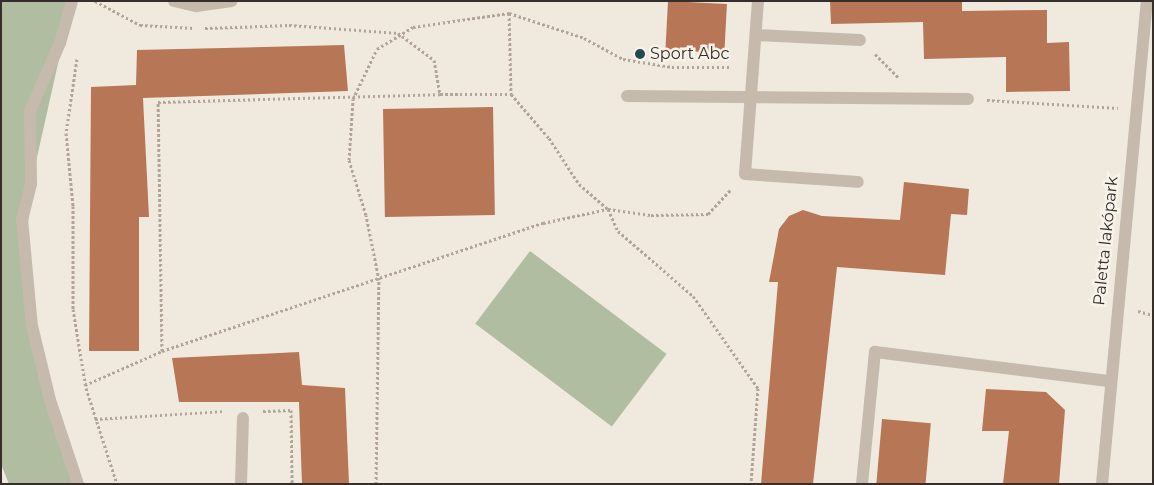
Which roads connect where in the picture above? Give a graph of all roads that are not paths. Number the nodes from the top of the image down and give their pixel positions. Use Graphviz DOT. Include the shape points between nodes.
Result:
graph roads {
  1 [pos="72,1"];
  2 [pos="174,1"];
  3 [pos="232,1"];
  4 [pos="758,1"];
  5 [pos="1147,1"];
  6 [pos="756,35"];
  7 [pos="860,40"];
  8 [pos="627,96"];
  9 [pos="751,98"];
  10 [pos="968,99"];
  11 [pos="858,182"];
  12 [pos="1108,381"];
  13 [pos="243,418"];
  14 [pos="78,484"];
  15 [pos="241,484"];
  16 [pos="862,484"];
  17 [pos="1102,484"];
  1 -- 14 [label="street" via="60,43 30,111 31,184 22,219 32,326 50,400"];
  2 -- 3 [label="street" via="196,6"];
  4 -- 6 [label="street"];
  5 -- 12 [label="street, Paletta lakópark"];
  6 -- 7 [label="street"];
  6 -- 9 [label="street"];
  8 -- 9 [label="street"];
  9 -- 10 [label="street"];
  9 -- 11 [label="street" via="745,174"];
  12 -- 16 [label="street" via="875,352"];
  12 -- 17 [label="street, Paletta lakópark"];
  13 -- 15 [label="street"];
}
